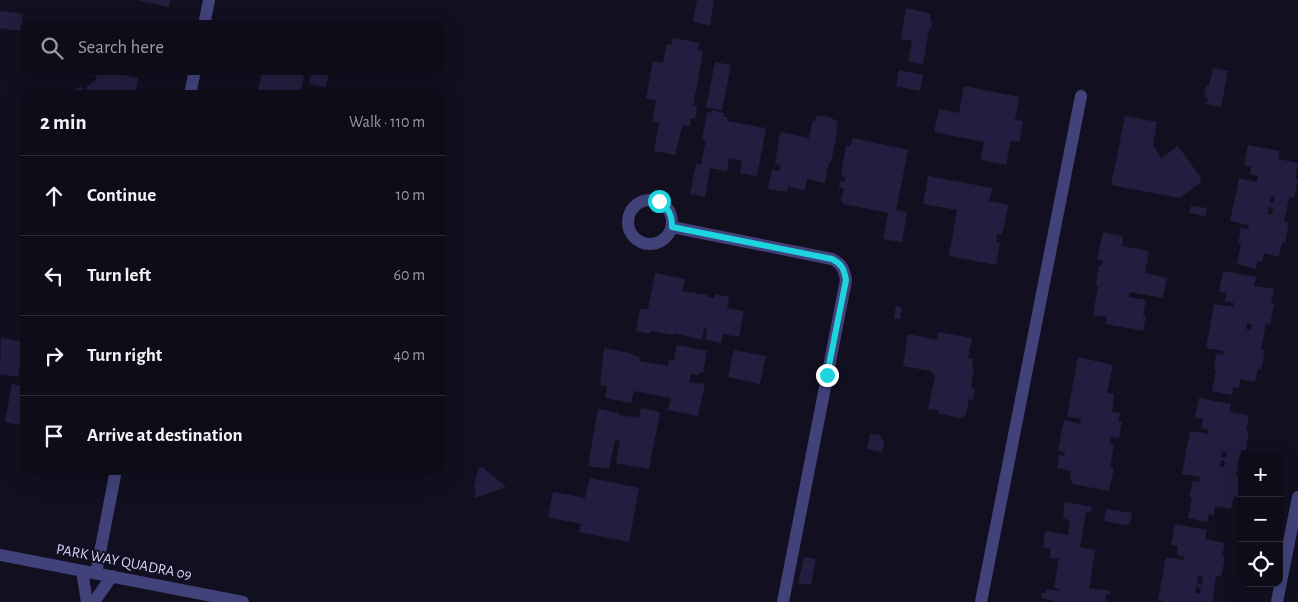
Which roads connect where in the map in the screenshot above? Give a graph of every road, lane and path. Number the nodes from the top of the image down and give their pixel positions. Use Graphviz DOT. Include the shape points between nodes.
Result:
graph roads {
  1 [pos="209,0"];
  2 [pos="205,20"];
  3 [pos="194,75"];
  4 [pos="191,90"];
  5 [pos="1081,96"];
  6 [pos="672,227"];
  7 [pos="115,475"];
  8 [pos="1298,497"];
  9 [pos="0,555"];
  10 [pos="82,570"];
  11 [pos="96,573"];
  12 [pos="112,576"];
  13 [pos="87,602"];
  14 [pos="94,602"];
  15 [pos="243,602"];
  16 [pos="783,602"];
  17 [pos="982,602"];
  18 [pos="1277,602"];
  1 -- 2 [label="street"];
  3 -- 4 [label="street"];
  5 -- 17 [label="street"];
  6 -- 16 [label="street" via="832,259 844,270 846,280"];
  7 -- 11 [label="street"];
  8 -- 18 [label="street"];
  9 -- 10 [label="street, PARK WAY QUADRA 09"];
  10 -- 11 [label="street, PARK WAY QUADRA 09"];
  10 -- 13 [label="street"];
  11 -- 12 [label="street, PARK WAY QUADRA 09"];
  12 -- 14 [label="street"];
  12 -- 15 [label="street, PARK WAY QUADRA 09"];
}
